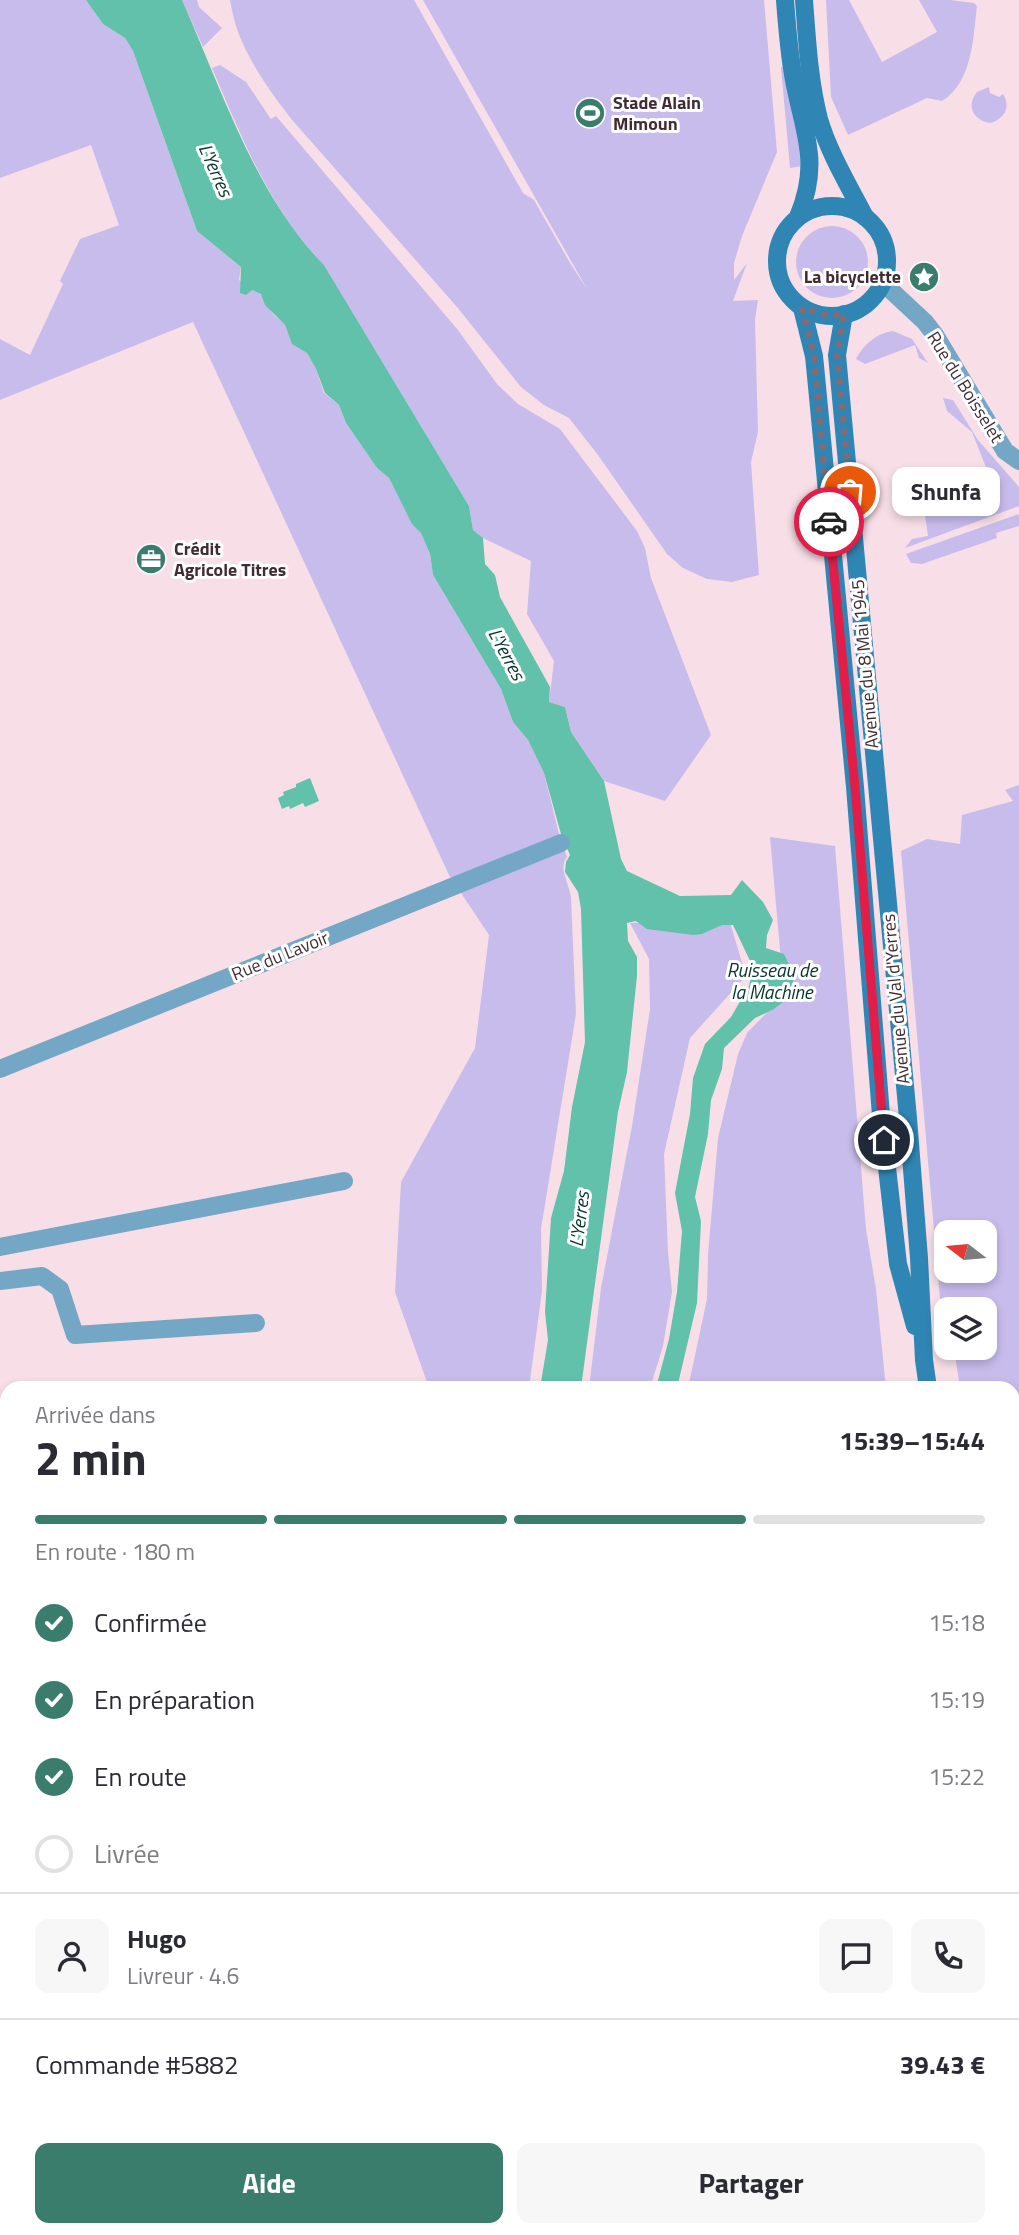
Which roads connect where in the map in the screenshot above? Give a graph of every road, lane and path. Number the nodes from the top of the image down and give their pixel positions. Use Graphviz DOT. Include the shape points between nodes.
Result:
graph roads {
  1 [pos="785,0"];
  2 [pos="804,0"];
  3 [pos="798,217"];
  4 [pos="865,217"];
  5 [pos="882,282"];
  6 [pos="802,308"];
  7 [pos="844,314"];
  8 [pos="1019,461"];
  9 [pos="561,843"];
  10 [pos="881,847"];
  11 [pos="860,849"];
  12 [pos="0,1069"];
  13 [pos="344,1181"];
  14 [pos="0,1247"];
  15 [pos="0,1281"];
  16 [pos="256,1323"];
  17 [pos="924,1360"];
  18 [pos="927,1381"];
  1 -- 3 [label="main road" via="811,170"];
  2 -- 4 [label="main road" via="820,120"];
  3 -- 4 [label="main road" via="832,205"];
  3 -- 6 [label="main road" via="786,230 776,263 780,281"];
  4 -- 5 [label="main road" via="883,240 886,268"];
  5 -- 7 [label="main road" via="870,301"];
  5 -- 8 [label="street, Rue du Boisselet" via="935,335 1005,451"];
  6 -- 7 [label="main road" via="830,316"];
  6 -- 11 [label="main road, Avenue du 8 Mai 1945" via="815,366"];
  7 -- 10 [label="main road, Avenue du 8 Mai 1945" via="837,355"];
  9 -- 12 [label="street, Rue du Lavoir"];
  10 -- 17 [label="main road, Avenue du Val d'Yerres" via="909,1130"];
  11 -- 17 [label="main road, Avenue du Val d'Yerres" via="898,1264"];
  13 -- 14 [label="street"];
  15 -- 16 [label="street" via="42,1276 60,1289 75,1335"];
  17 -- 18 [label="main road, Avenue du Val d'Yerres"];
}
